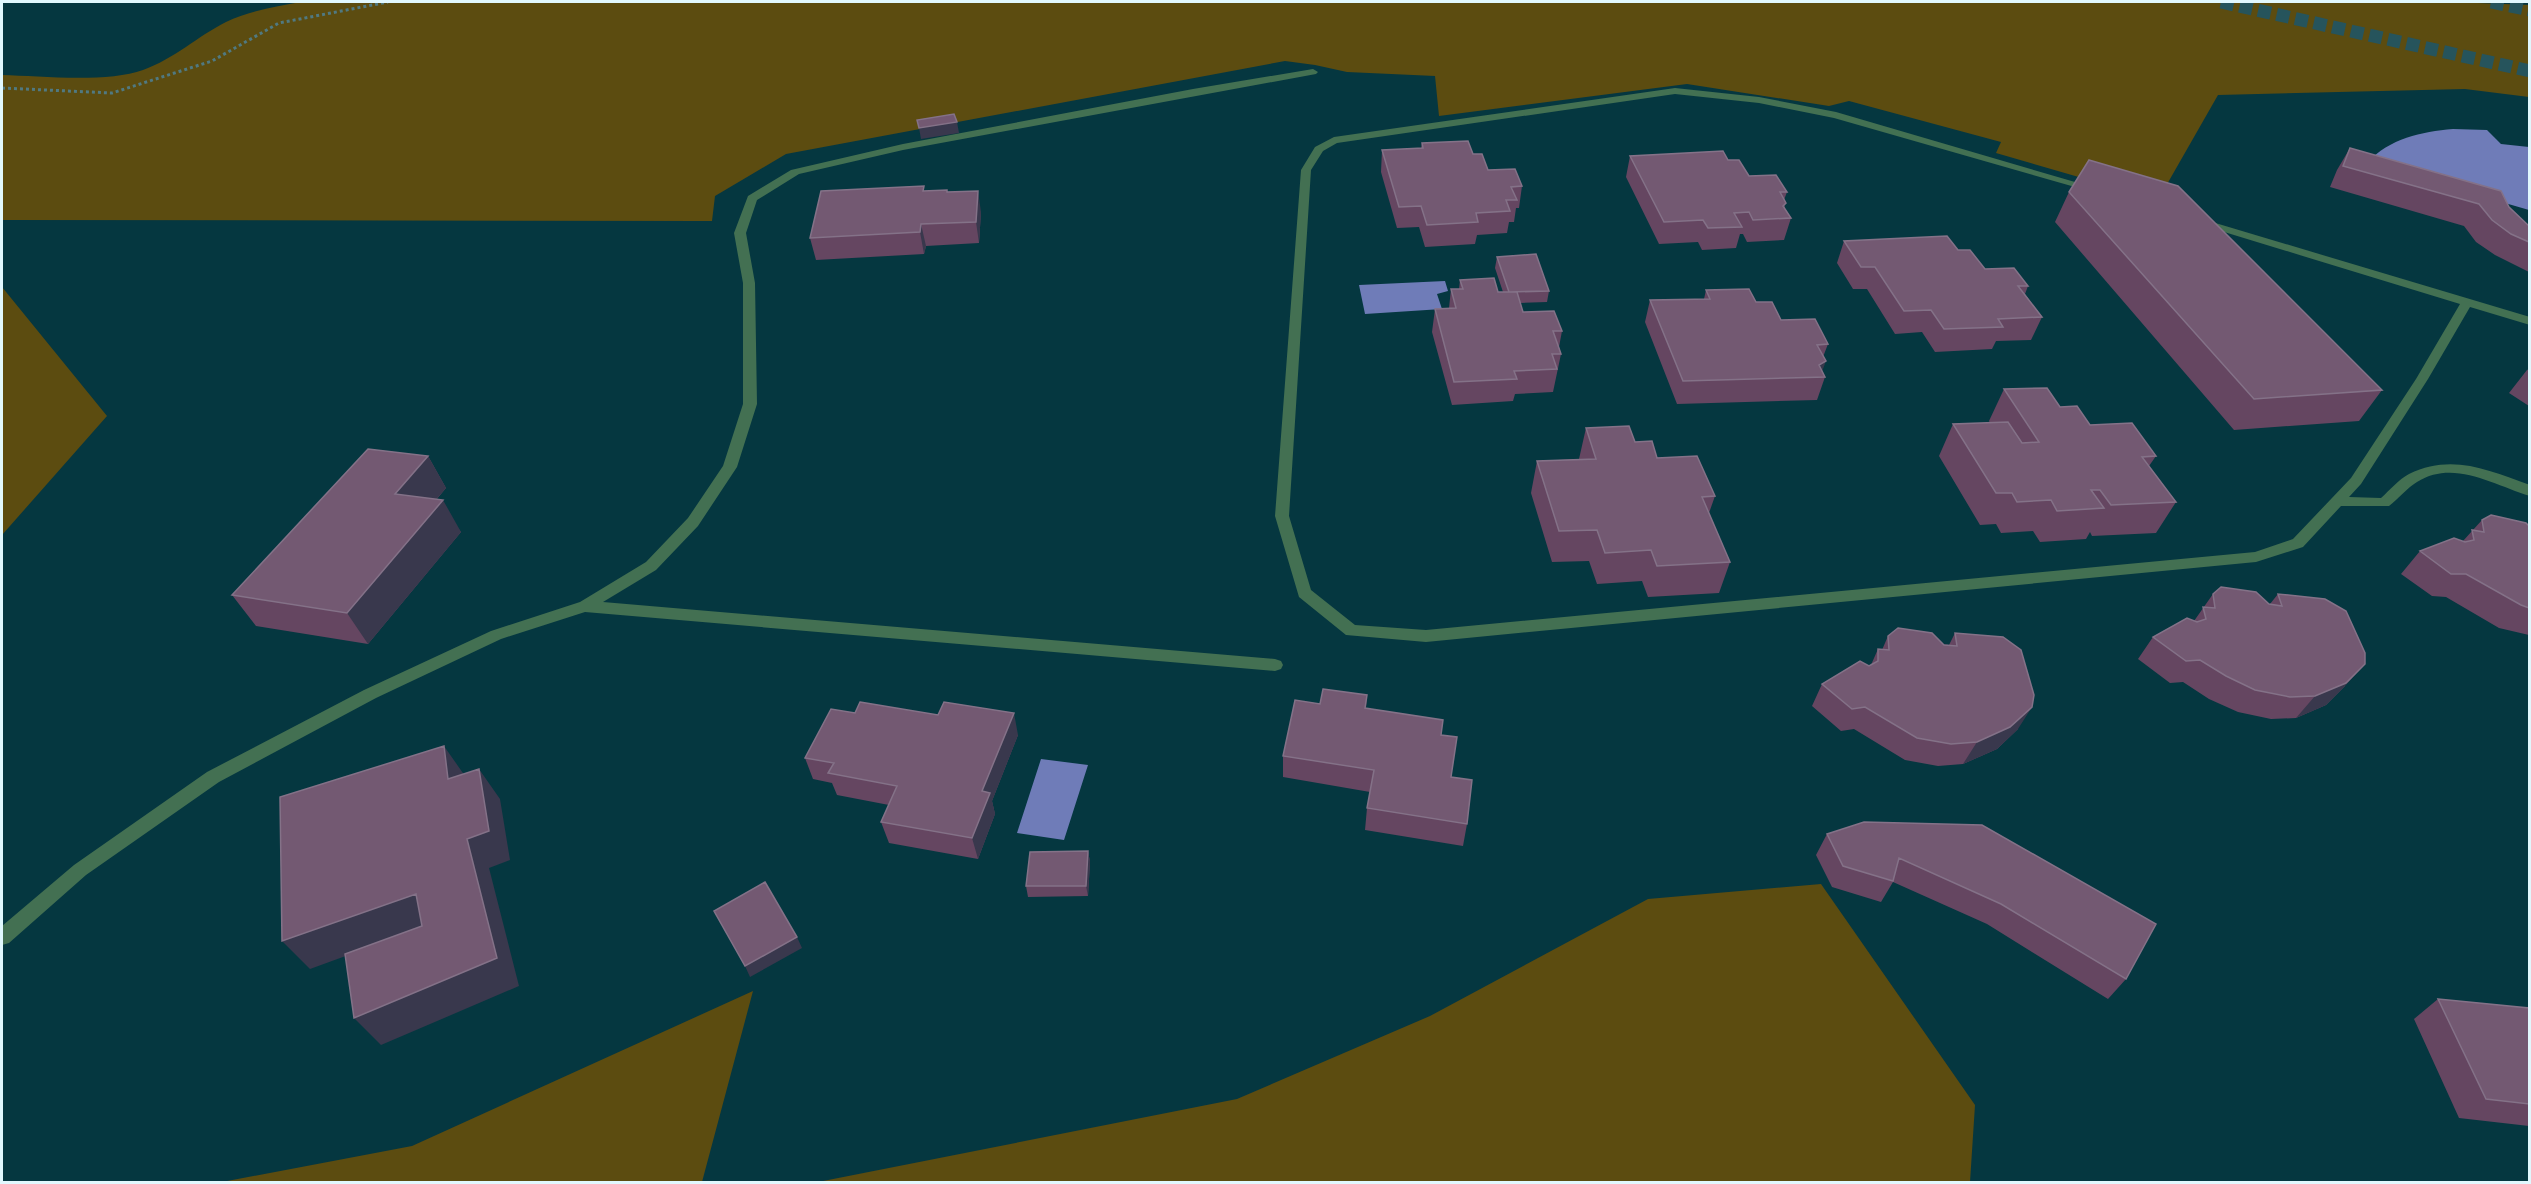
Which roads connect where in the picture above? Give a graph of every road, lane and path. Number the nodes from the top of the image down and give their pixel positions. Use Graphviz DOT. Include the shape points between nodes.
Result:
graph roads {
  1 [pos="388,2"];
  2 [pos="1313,72"];
  3 [pos="2,88"];
  4 [pos="2108,194"];
  5 [pos="2186,218"];
  6 [pos="2466,303"];
  7 [pos="2529,321"];
  8 [pos="2529,491"];
  9 [pos="2337,501"];
  10 [pos="585,606"];
  11 [pos="1275,665"];
  12 [pos="2,937"];
  1 -- 3 [label="path" via="279,23 212,61 112,93"];
  2 -- 10 [label="street" via="892,149 795,172 752,198 740,233 749,283 750,404 730,467 693,522 651,566"];
  4 -- 9 [label="street" via="1836,115 1759,100 1675,91 1334,140 1319,148 1306,170 1282,516 1304,593 1351,631 1426,636 2256,558 2298,543"];
  5 -- 6 [label="street"];
  6 -- 7 [label="street"];
  6 -- 9 [label="street" via="2356,481"];
  8 -- 9 [label="street" via="2484,473 2444,466 2413,478 2384,502"];
  10 -- 11 [label="street"];
  10 -- 12 [label="street" via="495,635 370,694 213,777 80,870"];
}
